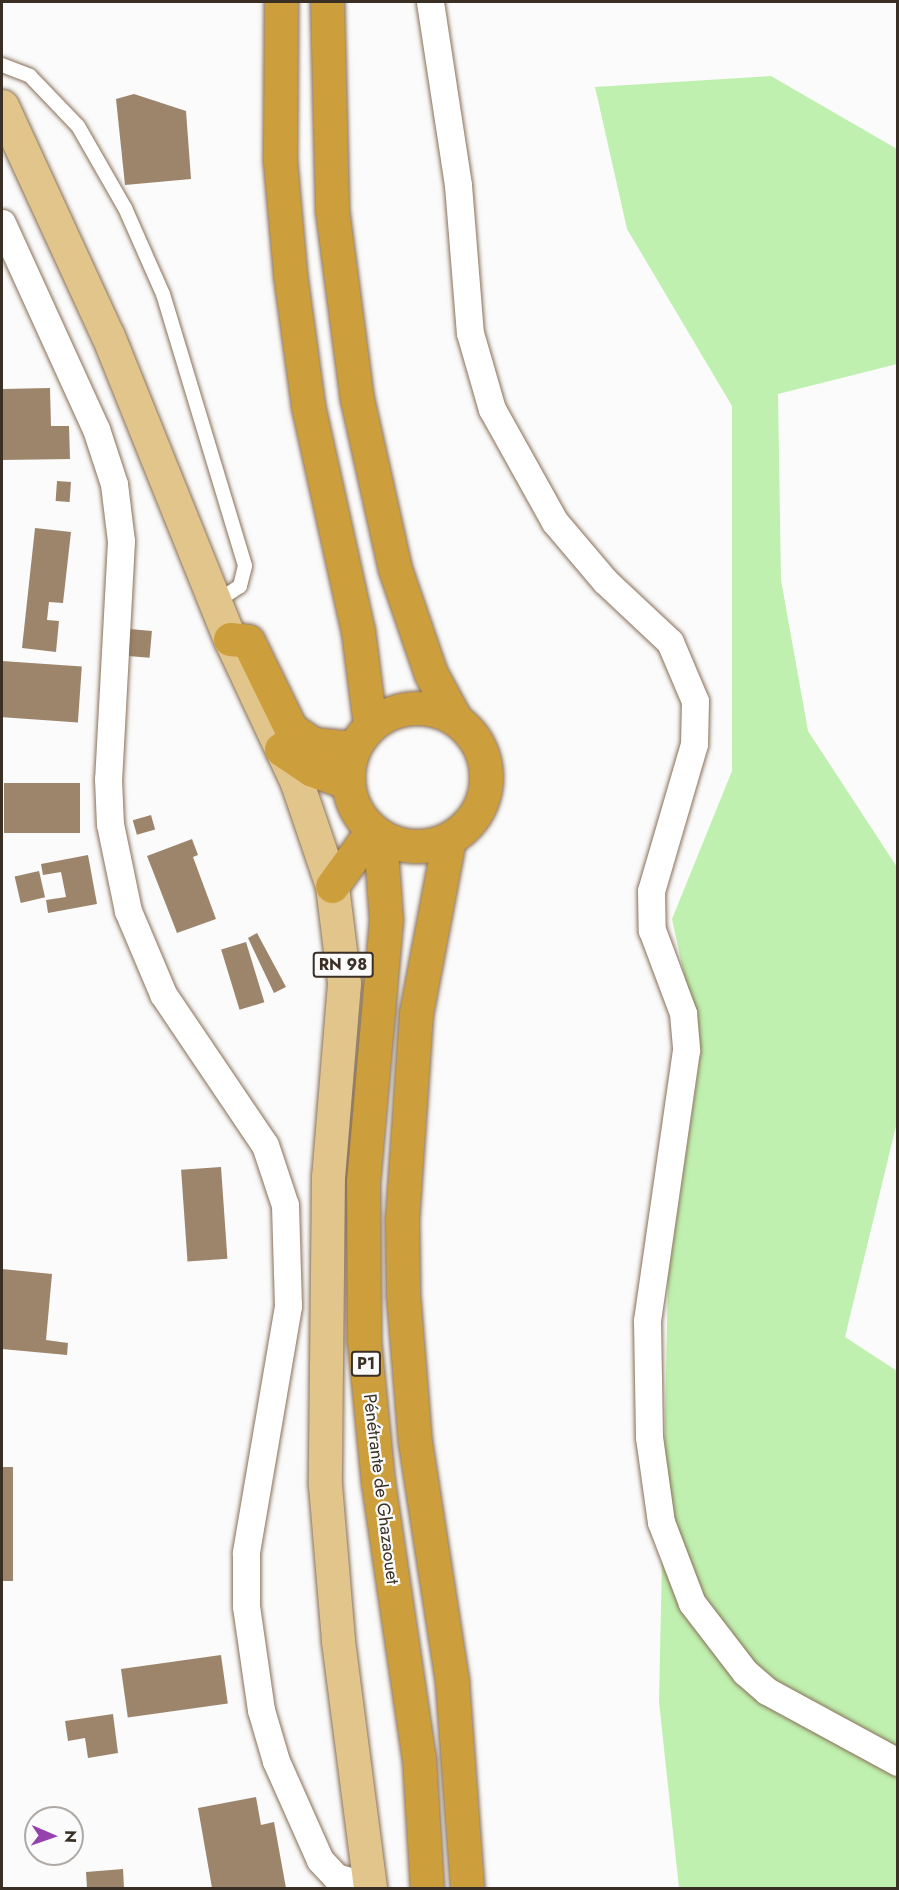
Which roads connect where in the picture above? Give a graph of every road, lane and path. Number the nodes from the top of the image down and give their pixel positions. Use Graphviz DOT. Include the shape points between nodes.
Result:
graph roads {
  1 [pos="281,2"];
  2 [pos="327,2"];
  3 [pos="430,2"];
  4 [pos="2,65"];
  5 [pos="2,106"];
  6 [pos="2,223"];
  7 [pos="215,603"];
  8 [pos="230,639"];
  9 [pos="455,718"];
  10 [pos="362,737"];
  11 [pos="280,749"];
  12 [pos="347,782"];
  13 [pos="370,828"];
  14 [pos="449,839"];
  15 [pos="328,871"];
  16 [pos="897,1762"];
  17 [pos="370,1888"];
  18 [pos="427,1888"];
  19 [pos="467,1888"];
  1 -- 10 [label="highway" via="280,161 290,274 308,406 358,631"];
  2 -- 9 [label="highway" via="332,210 357,399 395,569 431,674"];
  3 -- 16 [label="street" via="456,162 470,333 492,410 555,522 605,581 670,642 695,701 694,744 650,901 652,930 682,1013 686,1050 647,1321 650,1437 664,1532 692,1603 745,1672 767,1691"];
  4 -- 7 [label="lane" via="30,76 78,126 125,208 163,294 245,566 240,586"];
  5 -- 7 [label="main road, RN 98" via="108,336"];
  6 -- 17 [label="street" via="96,429 116,494 121,542 108,779 110,824 128,911 162,994 265,1145 285,1205 288,1306 246,1553 246,1606 261,1710 276,1761 320,1860 336,1877"];
  7 -- 8 [label="main road, RN 98"];
  8 -- 10 [label="highway" via="248,641 291,729 314,744"];
  8 -- 11 [label="main road, RN 98"];
  9 -- 10 [label="highway" via="411,708"];
  9 -- 14 [label="highway" via="483,756 487,781 468,824"];
  10 -- 12 [label="highway"];
  11 -- 12 [label="highway" via="312,770"];
  11 -- 15 [label="main road, RN 98"];
  12 -- 13 [label="highway"];
  13 -- 14 [label="highway" via="414,847"];
  13 -- 15 [label="highway"];
  13 -- 18 [label="highway, Pénétrante de Ghazaouet / P1" via="386,920 363,1181 364,1340 378,1482 419,1758"];
  14 -- 19 [label="highway, P1" via="417,1014 402,1220 403,1294 415,1442 452,1682"];
  15 -- 17 [label="main road, RN 98" via="344,983 327,1187 325,1485 338,1641"];
}
